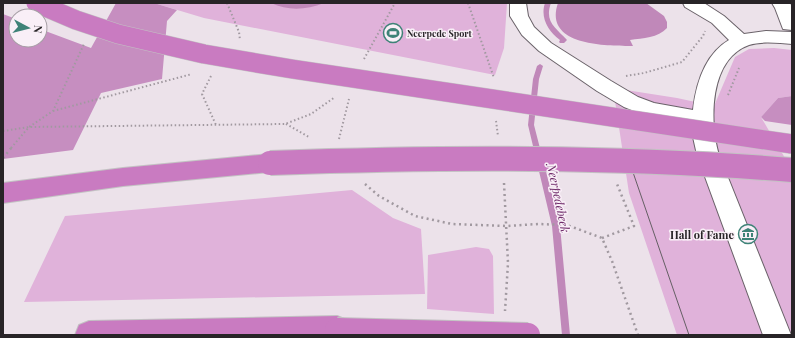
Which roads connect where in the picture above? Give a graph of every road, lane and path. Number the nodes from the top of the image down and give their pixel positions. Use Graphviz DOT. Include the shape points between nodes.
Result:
graph roads {
  1 [pos="36,3"];
  2 [pos="227,3"];
  3 [pos="518,3"];
  4 [pos="692,3"];
  5 [pos="780,3"];
  6 [pos="712,14"];
  7 [pos="791,31"];
  8 [pos="240,42"];
  9 [pos="740,42"];
  10 [pos="82,48"];
  11 [pos="214,70"];
  12 [pos="197,72"];
  13 [pos="604,86"];
  14 [pos="337,95"];
  15 [pos="53,111"];
  16 [pos="703,120"];
  17 [pos="216,125"];
  18 [pos="29,128"];
  19 [pos="3,131"];
  20 [pos="792,144"];
  21 [pos="3,158"];
  22 [pos="792,170"];
  23 [pos="3,193"];
  24 [pos="538,224"];
  25 [pos="89,335"];
  26 [pos="528,335"];
  27 [pos="638,335"];
  28 [pos="777,335"];
  1 -- 20 [label="highway, bridge" via="118,33 206,54"];
  2 -- 8 [label="path" via="239,32"];
  3 -- 13 [label="street" via="519,16 528,31 545,47"];
  4 -- 6 [label="street"];
  5 -- 7 [label="street" via="783,5"];
  6 -- 9 [label="street" via="724,23"];
  6 -- 13 [label="path" via="703,36 682,62 618,78"];
  7 -- 9 [label="street"];
  9 -- 16 [label="street" via="731,46 718,61 706,87"];
  10 -- 15 [label="path"];
  11 -- 17 [label="path" via="202,94"];
  12 -- 15 [label="path"];
  13 -- 16 [label="street" via="651,110"];
  14 -- 17 [label="path" via="311,114 285,124"];
  15 -- 18 [label="path"];
  16 -- 28 [label="street" via="703,135 708,155"];
  17 -- 18 [label="path"];
  18 -- 19 [label="path"];
  18 -- 21 [label="path"];
  22 -- 23 [label="highway, bridge" via="485,157 360,160 270,163 123,177"];
  24 -- 27 [label="path" via="567,225 602,238"];
  25 -- 26 [label="highway, bridge" via="338,330"];
}
